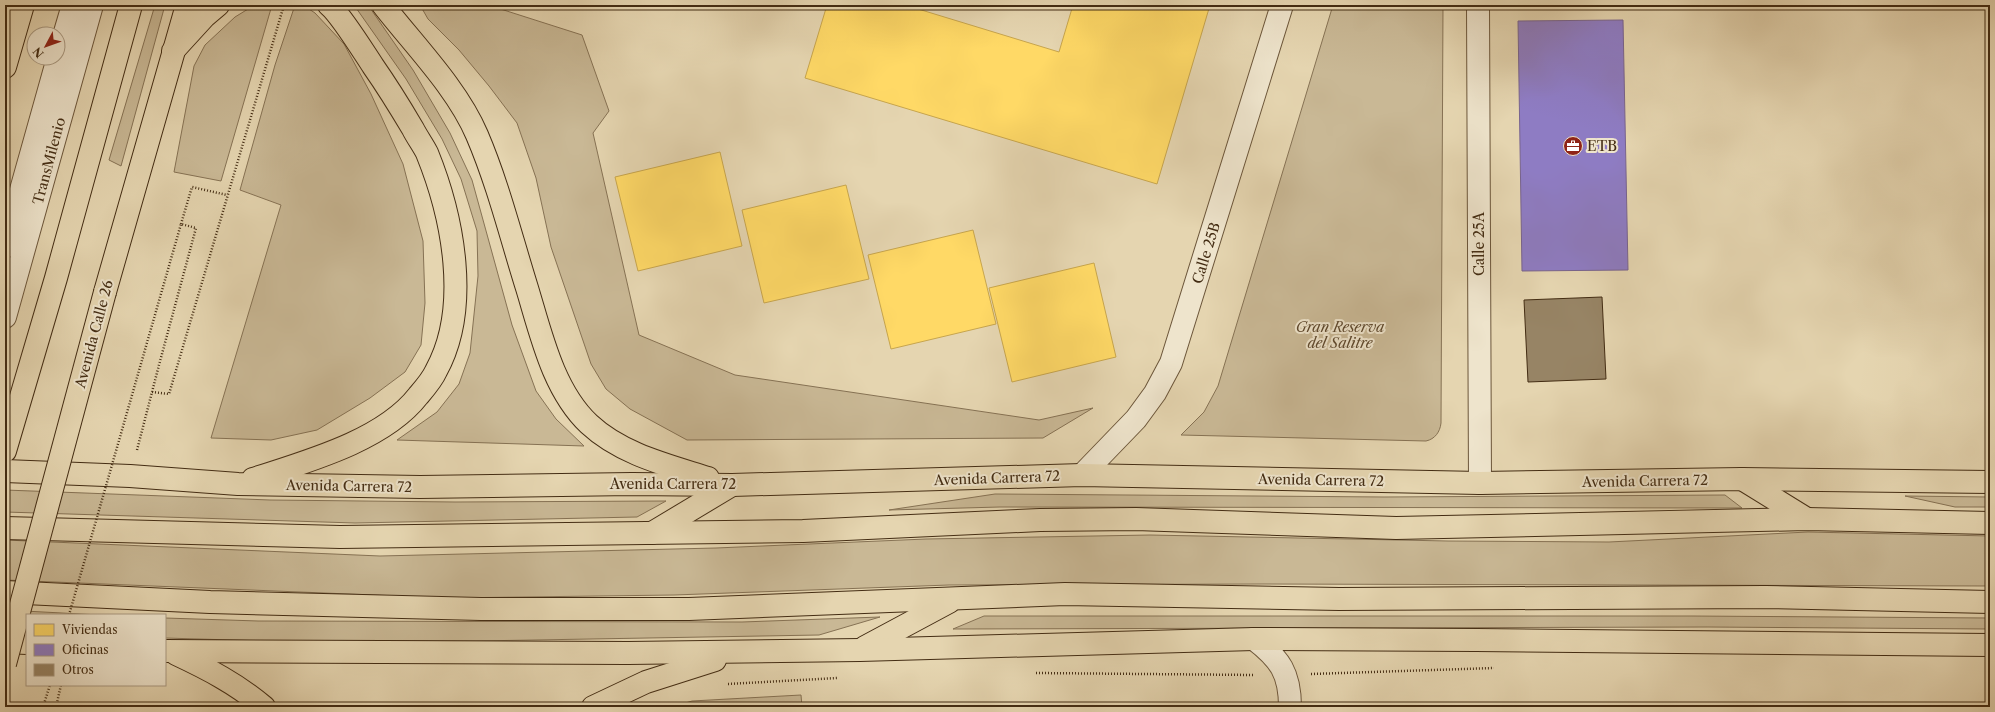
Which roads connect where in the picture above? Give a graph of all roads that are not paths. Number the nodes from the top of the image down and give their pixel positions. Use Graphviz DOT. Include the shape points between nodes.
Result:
graph roads {
  1 [pos="23,5"];
  2 [pos="73,5"];
  3 [pos="92,5"];
  4 [pos="131,5"];
  5 [pos="187,5"];
  6 [pos="218,5"];
  7 [pos="329,5"];
  8 [pos="383,5"];
  9 [pos="1282,5"];
  10 [pos="1478,5"];
  11 [pos="66,29"];
  12 [pos="173,51"];
  13 [pos="55,66"];
  14 [pos="5,67"];
  15 [pos="5,247"];
  16 [pos="5,317"];
  17 [pos="5,451"];
  18 [pos="5,471"];
  19 [pos="1082,475"];
  20 [pos="1742,479"];
  21 [pos="1990,482"];
  22 [pos="238,484"];
  23 [pos="1480,484"];
  24 [pos="732,485"];
  25 [pos="1807,519"];
  26 [pos="1990,523"];
  27 [pos="5,528"];
  28 [pos="651,533"];
  29 [pos="5,592"];
  30 [pos="955,599"];
  31 [pos="1990,602"];
  32 [pos="1254,639"];
  33 [pos="5,642"];
  34 [pos="26,643"];
  35 [pos="1990,645"];
  36 [pos="860,650"];
  37 [pos="168,651"];
  38 [pos="743,652"];
  39 [pos="5,664"];
  40 [pos="264,707"];
  41 [pos="593,707"];
  42 [pos="1290,707"];
  1 -- 14 [label="main road"];
  2 -- 11 [label="street, TransMilenio"];
  3 -- 16 [label="street, TransMilenio"];
  4 -- 17 [label="main road" via="56,278"];
  5 -- 12 [label="main road, Avenida Calle 26"];
  6 -- 12 [label="main road"];
  7 -- 22 [label="main road" via="395,98 429,160 442,197 456,271 448,343 436,371 417,398 395,419 347,446"];
  8 -- 24 [label="main road" via="455,95 476,133 492,173 545,346 567,399 590,425 635,453"];
  9 -- 19 [label="street, Calle 25B" via="1171,363 1155,393 1136,419"];
  10 -- 23 [label="street, Calle 25A"];
  12 -- 39 [label="main road, Avenida Calle 26, bridge"];
  13 -- 15 [label="street, TransMilenio"];
  18 -- 22 [label="main road, Avenida Carrera 72"];
  19 -- 23 [label="main road, Avenida Carrera 72"];
  19 -- 24 [label="main road, Avenida Carrera 72"];
  20 -- 21 [label="main road, Avenida Carrera 72"];
  20 -- 23 [label="main road, Avenida Carrera 72"];
  20 -- 25 [label="main road"];
  22 -- 24 [label="main road, Avenida Carrera 72" via="420,487"];
  24 -- 28 [label="main road"];
  25 -- 26 [label="main road"];
  25 -- 28 [label="main road" via="1396,528 1136,519 1040,520 803,531"];
  27 -- 28 [label="main road" via="340,537"];
  29 -- 30 [label="main road" via="210,602 481,609 689,609"];
  30 -- 31 [label="main road" via="1065,594 1339,599 1766,597"];
  30 -- 36 [label="main road"];
  32 -- 35 [label="main road"];
  32 -- 36 [label="main road"];
  32 -- 42 [label="street" via="1269,651 1286,675"];
  33 -- 34 [label="main road"];
  36 -- 38 [label="main road"];
  37 -- 38 [label="main road"];
  37 -- 40 [label="main road" via="225,678"];
  38 -- 41 [label="main road" via="646,682"];
}
